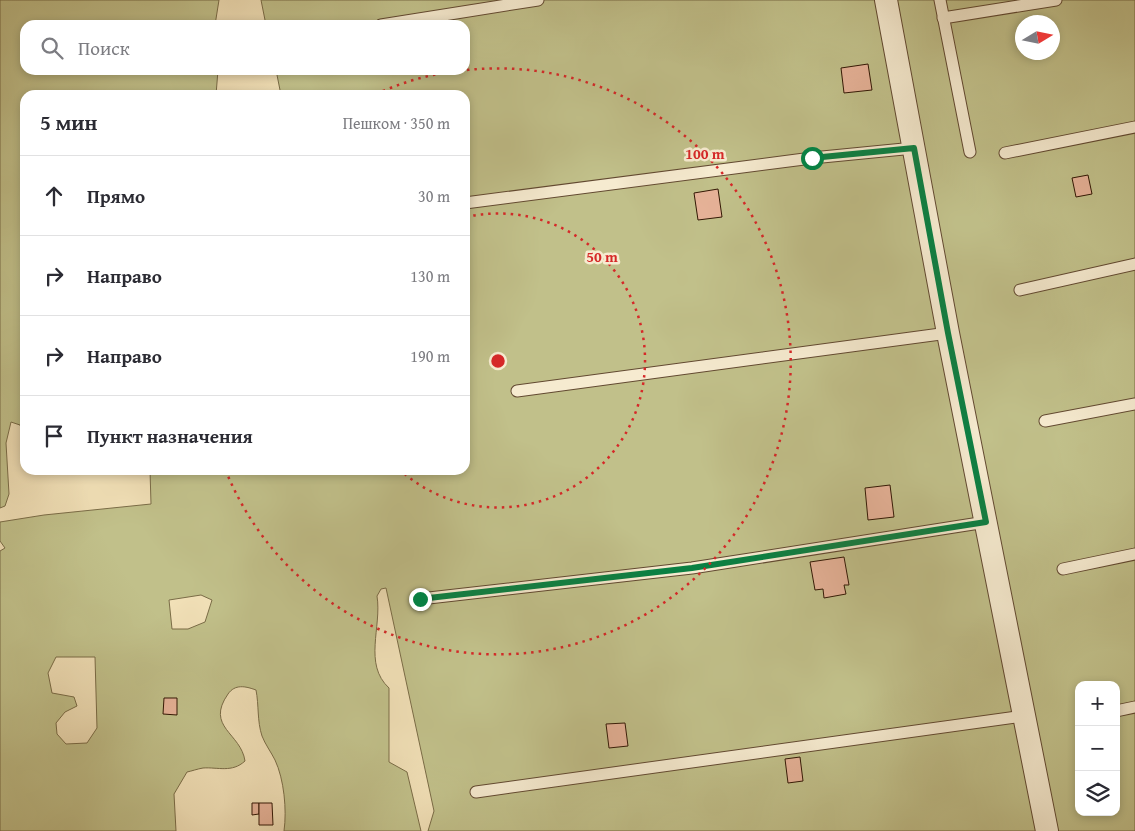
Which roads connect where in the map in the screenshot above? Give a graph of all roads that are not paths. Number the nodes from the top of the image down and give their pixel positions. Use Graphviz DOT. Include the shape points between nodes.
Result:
graph roads {
  1 [pos="538,0"];
  2 [pos="886,0"];
  3 [pos="940,0"];
  4 [pos="1056,0"];
  5 [pos="943,18"];
  6 [pos="412,20"];
  7 [pos="1135,127"];
  8 [pos="914,148"];
  9 [pos="970,152"];
  10 [pos="1005,153"];
  11 [pos="470,202"];
  12 [pos="1135,264"];
  13 [pos="1020,290"];
  14 [pos="948,333"];
  15 [pos="517,390"];
  16 [pos="1135,404"];
  17 [pos="1045,421"];
  18 [pos="986,522"];
  19 [pos="1135,554"];
  20 [pos="1063,569"];
  21 [pos="420,599"];
  22 [pos="1135,708"];
  23 [pos="1120,710"];
  24 [pos="1023,716"];
  25 [pos="476,792"];
  26 [pos="1047,831"];
  1 -- 6 [label="lane"];
  2 -- 8 [label="street"];
  3 -- 5 [label="lane"];
  4 -- 5 [label="lane"];
  5 -- 9 [label="lane"];
  7 -- 10 [label="lane"];
  8 -- 11 [label="lane"];
  8 -- 14 [label="street"];
  12 -- 13 [label="lane"];
  14 -- 15 [label="lane"];
  14 -- 18 [label="street"];
  16 -- 17 [label="lane"];
  18 -- 21 [label="lane" via="692,568"];
  18 -- 24 [label="street"];
  19 -- 20 [label="lane"];
  22 -- 23 [label="lane"];
  24 -- 25 [label="lane"];
  24 -- 26 [label="street"];
}
